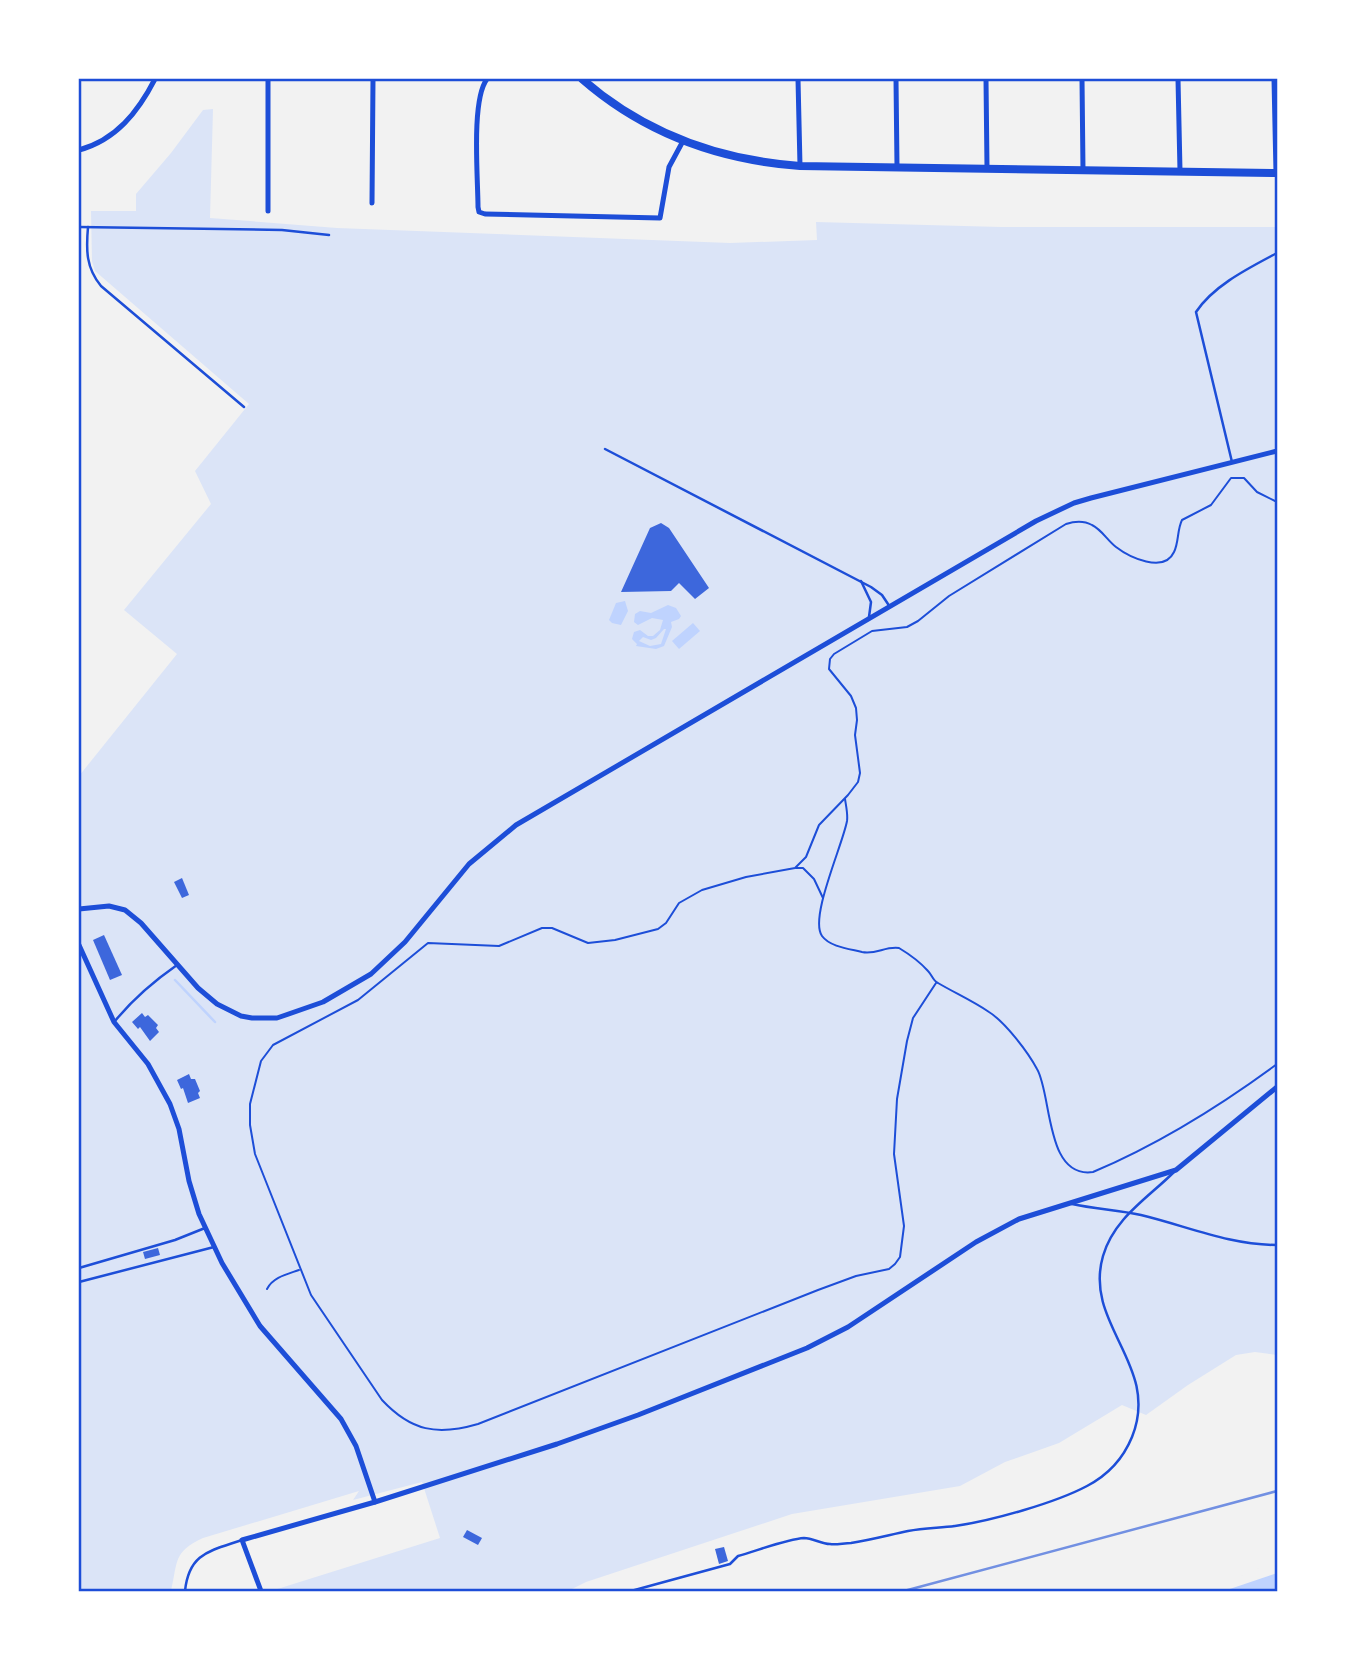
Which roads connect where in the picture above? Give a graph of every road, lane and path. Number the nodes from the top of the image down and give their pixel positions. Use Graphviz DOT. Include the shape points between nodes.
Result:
graph roads {
  1 [pos="155,79"];
  2 [pos="268,79"];
  3 [pos="373,79"];
  4 [pos="487,79"];
  5 [pos="582,79"];
  6 [pos="798,79"];
  7 [pos="896,79"];
  8 [pos="986,79"];
  9 [pos="1082,79"];
  10 [pos="1178,79"];
  11 [pos="1274,79"];
  12 [pos="683,141"];
  13 [pos="79,150"];
  14 [pos="800,166"];
  15 [pos="897,167"];
  16 [pos="987,168"];
  17 [pos="1083,170"];
  18 [pos="1180,172"];
  19 [pos="1277,173"];
  20 [pos="372,203"];
  21 [pos="268,211"];
  22 [pos="79,227"];
  23 [pos="88,227"];
  24 [pos="329,235"];
  25 [pos="1277,253"];
  26 [pos="244,407"];
  27 [pos="606,449"];
  28 [pos="1277,451"];
  29 [pos="1232,462"];
  30 [pos="1277,502"];
  31 [pos="861,581"];
  32 [pos="890,607"];
  33 [pos="868,620"];
  34 [pos="845,798"];
  35 [pos="795,869"];
  36 [pos="824,899"];
  37 [pos="79,909"];
  38 [pos="79,945"];
  39 [pos="177,965"];
  40 [pos="936,983"];
  41 [pos="114,1022"];
  42 [pos="1277,1063"];
  43 [pos="1277,1087"];
  44 [pos="1176,1170"];
  45 [pos="1067,1203"];
  46 [pos="1128,1213"];
  47 [pos="205,1228"];
  48 [pos="1277,1245"];
  49 [pos="214,1247"];
  50 [pos="79,1268"];
  51 [pos="300,1270"];
  52 [pos="79,1282"];
  53 [pos="267,1289"];
  54 [pos="375,1502"];
  55 [pos="242,1540"];
  56 [pos="185,1591"];
  57 [pos="261,1591"];
  58 [pos="631,1591"];
  1 -- 13 [label="street" via="121,128"];
  2 -- 21 [label="street"];
  3 -- 20 [label="street"];
  4 -- 12 [label="street" via="478,111 480,212 485,214 660,218 669,167"];
  5 -- 12 [label="main road" via="631,116"];
  6 -- 14 [label="street"];
  7 -- 15 [label="street"];
  8 -- 16 [label="street"];
  9 -- 17 [label="street"];
  10 -- 18 [label="street"];
  11 -- 19 [label="street"];
  12 -- 14 [label="main road" via="735,158"];
  14 -- 15 [label="main road"];
  15 -- 16 [label="main road"];
  16 -- 17 [label="main road"];
  17 -- 18 [label="main road"];
  18 -- 19 [label="main road"];
  22 -- 23 [label="lane"];
  23 -- 24 [label="lane"];
  23 -- 26 [label="lane" via="93,277"];
  25 -- 29 [label="lane" via="1246,269 1196,312"];
  27 -- 31 [label="lane"];
  28 -- 29 [label="street"];
  29 -- 32 [label="street" via="1074,503"];
  30 -- 34 [label="path" via="1257,492 1244,478 1231,478 1211,505 1182,520 1175,552 1156,562 1118,549 1085,522 1066,524 949,596 918,621 872,631 834,654 829,669 851,696 858,720 855,735 860,773"];
  31 -- 32 [label="lane"];
  31 -- 33 [label="lane" via="871,602"];
  32 -- 33 [label="street"];
  33 -- 39 [label="street" via="516,825 469,864 387,961 323,1002 277,1018 241,1016 207,996"];
  34 -- 35 [label="path" via="819,825 806,857"];
  34 -- 36 [label="path" via="846,822"];
  35 -- 36 [label="path" via="809,872"];
  35 -- 51 [label="path" via="702,890 679,904 659,929 607,942 588,943 542,928 499,946 428,943 358,1000 273,1045 265,1052 254,1082 250,1125 255,1154"];
  36 -- 40 [label="path" via="818,928 824,939 872,954 899,948"];
  37 -- 39 [label="street" via="109,906 125,910"];
  38 -- 41 [label="street"];
  39 -- 41 [label="lane"];
  40 -- 42 [label="path" via="990,1012 1006,1028 1044,1083 1050,1127 1061,1154 1085,1173 1171,1135"];
  40 -- 51 [label="path" via="914,1018 897,1099 894,1154 904,1226 900,1257 889,1269 818,1290 455,1431 420,1427 394,1413 325,1317"];
  41 -- 47 [label="street" via="148,1064 170,1104"];
  43 -- 44 [label="street"];
  44 -- 45 [label="street"];
  44 -- 46 [label="lane"];
  45 -- 46 [label="lane"];
  45 -- 54 [label="street" via="992,1233 848,1327 807,1348 598,1430"];
  46 -- 48 [label="lane" via="1217,1238"];
  46 -- 58 [label="lane" via="1103,1254 1100,1286 1109,1322 1134,1375 1140,1406 1119,1461 1087,1486 956,1526 829,1544 805,1538"];
  47 -- 49 [label="street"];
  47 -- 50 [label="lane"];
  49 -- 52 [label="lane"];
  49 -- 54 [label="street" via="260,1326 346,1427"];
  51 -- 53 [label="path" via="277,1278"];
  54 -- 55 [label="street"];
  55 -- 56 [label="lane" via="200,1556 187,1574"];
  55 -- 57 [label="street"];
}
